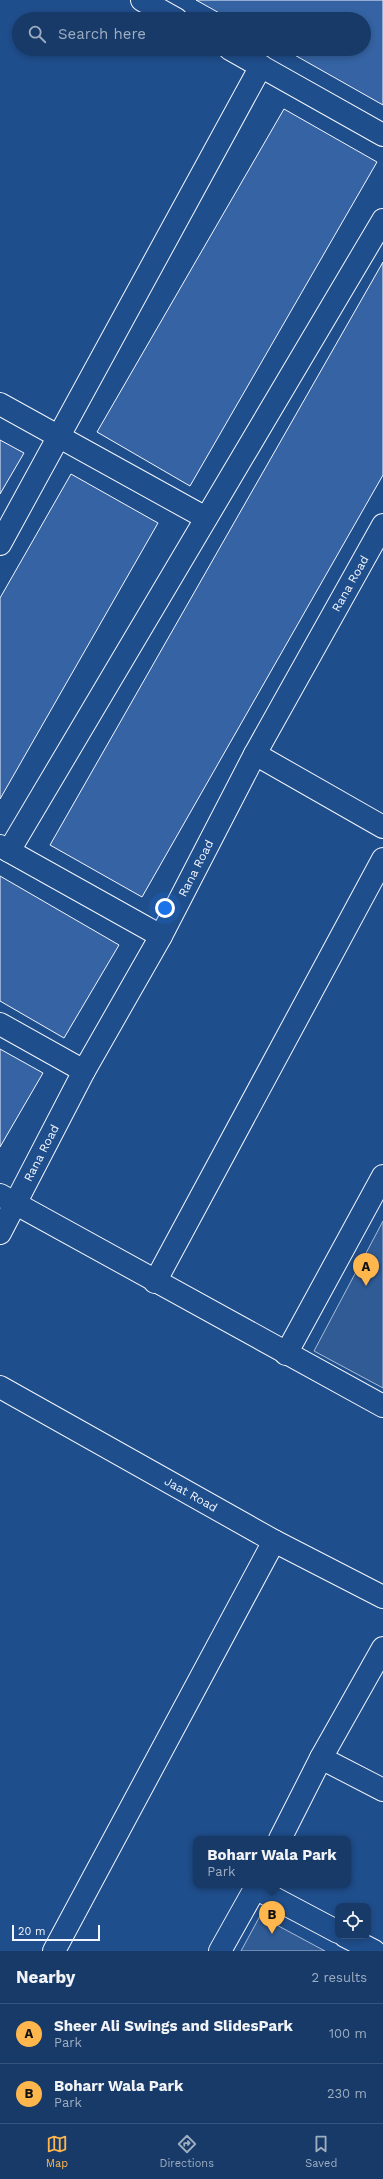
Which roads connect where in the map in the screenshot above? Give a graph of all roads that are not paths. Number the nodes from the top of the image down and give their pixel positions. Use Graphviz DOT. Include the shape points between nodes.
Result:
graph roads {
  1 [pos="142,0"];
  2 [pos="163,12"];
  3 [pos="242,56"];
  4 [pos="260,66"];
  5 [pos="383,135"];
  6 [pos="383,220"];
  7 [pos="0,404"];
  8 [pos="58,438"];
  9 [pos="206,518"];
  10 [pos="383,526"];
  11 [pos="0,544"];
  12 [pos="255,754"];
  13 [pos="383,827"];
  14 [pos="4,848"];
  15 [pos="383,859"];
  16 [pos="161,936"];
  17 [pos="0,1024"];
  18 [pos="84,1071"];
  19 [pos="383,1176"];
  20 [pos="8,1200"];
  21 [pos="0,1233"];
  22 [pos="155,1282"];
  23 [pos="286,1354"];
  24 [pos="0,1387"];
  25 [pos="383,1406"];
  26 [pos="274,1541"];
  27 [pos="383,1597"];
  28 [pos="383,1648"];
  29 [pos="321,1758"];
  30 [pos="383,1790"];
  31 [pos="282,1836"];
  32 [pos="255,1888"];
  33 [pos="258,1888"];
  34 [pos="335,1930"];
  35 [pos="351,1939"];
  36 [pos="54,1951"];
  37 [pos="220,1951"];
  38 [pos="374,1951"];
  1 -- 2 [label="street"];
  3 -- 4 [label="street"];
  4 -- 5 [label="street"];
  4 -- 8 [label="street"];
  6 -- 9 [label="street"];
  7 -- 8 [label="street"];
  8 -- 9 [label="street"];
  8 -- 11 [label="street"];
  9 -- 14 [label="street"];
  10 -- 12 [label="street, Rana Road"];
  12 -- 13 [label="street"];
  12 -- 16 [label="street, Rana Road"];
  14 -- 16 [label="street"];
  15 -- 22 [label="street"];
  16 -- 18 [label="street, Rana Road"];
  17 -- 18 [label="street"];
  18 -- 20 [label="street, Rana Road"];
  19 -- 23 [label="street"];
  20 -- 21 [label="street, Rana Road"];
  20 -- 22 [label="street"];
  22 -- 23 [label="street"];
  23 -- 25 [label="street"];
  24 -- 26 [label="street, Jaat Road"];
  26 -- 27 [label="street, Jaat Road"];
  26 -- 36 [label="street"];
  28 -- 29 [label="street"];
  29 -- 30 [label="street"];
  29 -- 31 [label="street"];
  32 -- 37 [label="street"];
  33 -- 34 [label="street"];
  35 -- 38 [label="street"];
}
